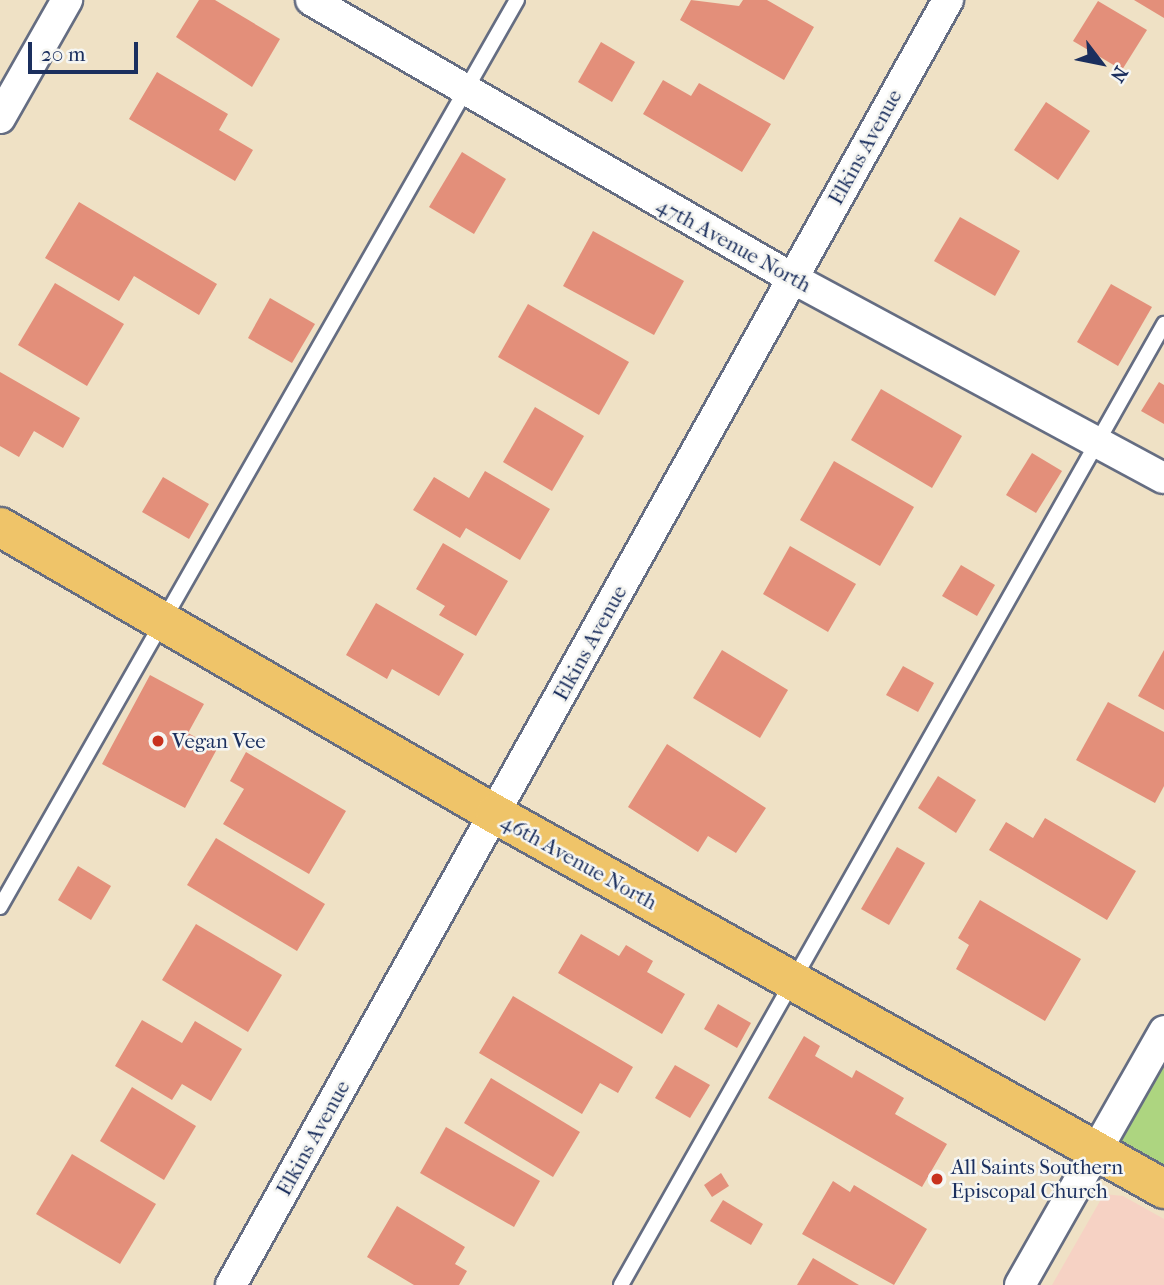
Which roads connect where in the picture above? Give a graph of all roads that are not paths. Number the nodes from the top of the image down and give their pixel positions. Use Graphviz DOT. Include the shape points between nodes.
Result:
graph roads {
  1 [pos="67,0"];
  2 [pos="311,0"];
  3 [pos="517,0"];
  4 [pos="948,0"];
  5 [pos="463,91"];
  6 [pos="0,118"];
  7 [pos="792,278"];
  8 [pos="1164,324"];
  9 [pos="1097,443"];
  10 [pos="1164,478"];
  11 [pos="0,527"];
  12 [pos="163,622"];
  13 [pos="495,814"];
  14 [pos="0,907"];
  15 [pos="791,981"];
  16 [pos="1164,1031"];
  17 [pos="1096,1150"];
  18 [pos="1164,1189"];
  19 [pos="231,1285"];
  20 [pos="621,1285"];
  21 [pos="1020,1285"];
  1 -- 6 [label="street"];
  2 -- 5 [label="street, 47th Avenue North"];
  3 -- 5 [label="lane"];
  4 -- 7 [label="street, Elkins Avenue"];
  5 -- 7 [label="street, 47th Avenue North"];
  5 -- 12 [label="lane"];
  7 -- 9 [label="street, 47th Avenue North"];
  7 -- 13 [label="street, Elkins Avenue"];
  8 -- 9 [label="lane"];
  9 -- 10 [label="street, 47th Avenue North"];
  9 -- 15 [label="lane"];
  11 -- 12 [label="main road, 46th Avenue North"];
  12 -- 13 [label="main road, 46th Avenue North"];
  12 -- 14 [label="lane"];
  13 -- 15 [label="main road, 46th Avenue North"];
  13 -- 19 [label="street, Elkins Avenue"];
  15 -- 17 [label="main road, 46th Avenue North"];
  15 -- 20 [label="lane"];
  16 -- 17 [label="street"];
  17 -- 18 [label="main road, 46th Avenue North"];
  17 -- 21 [label="street"];
}
